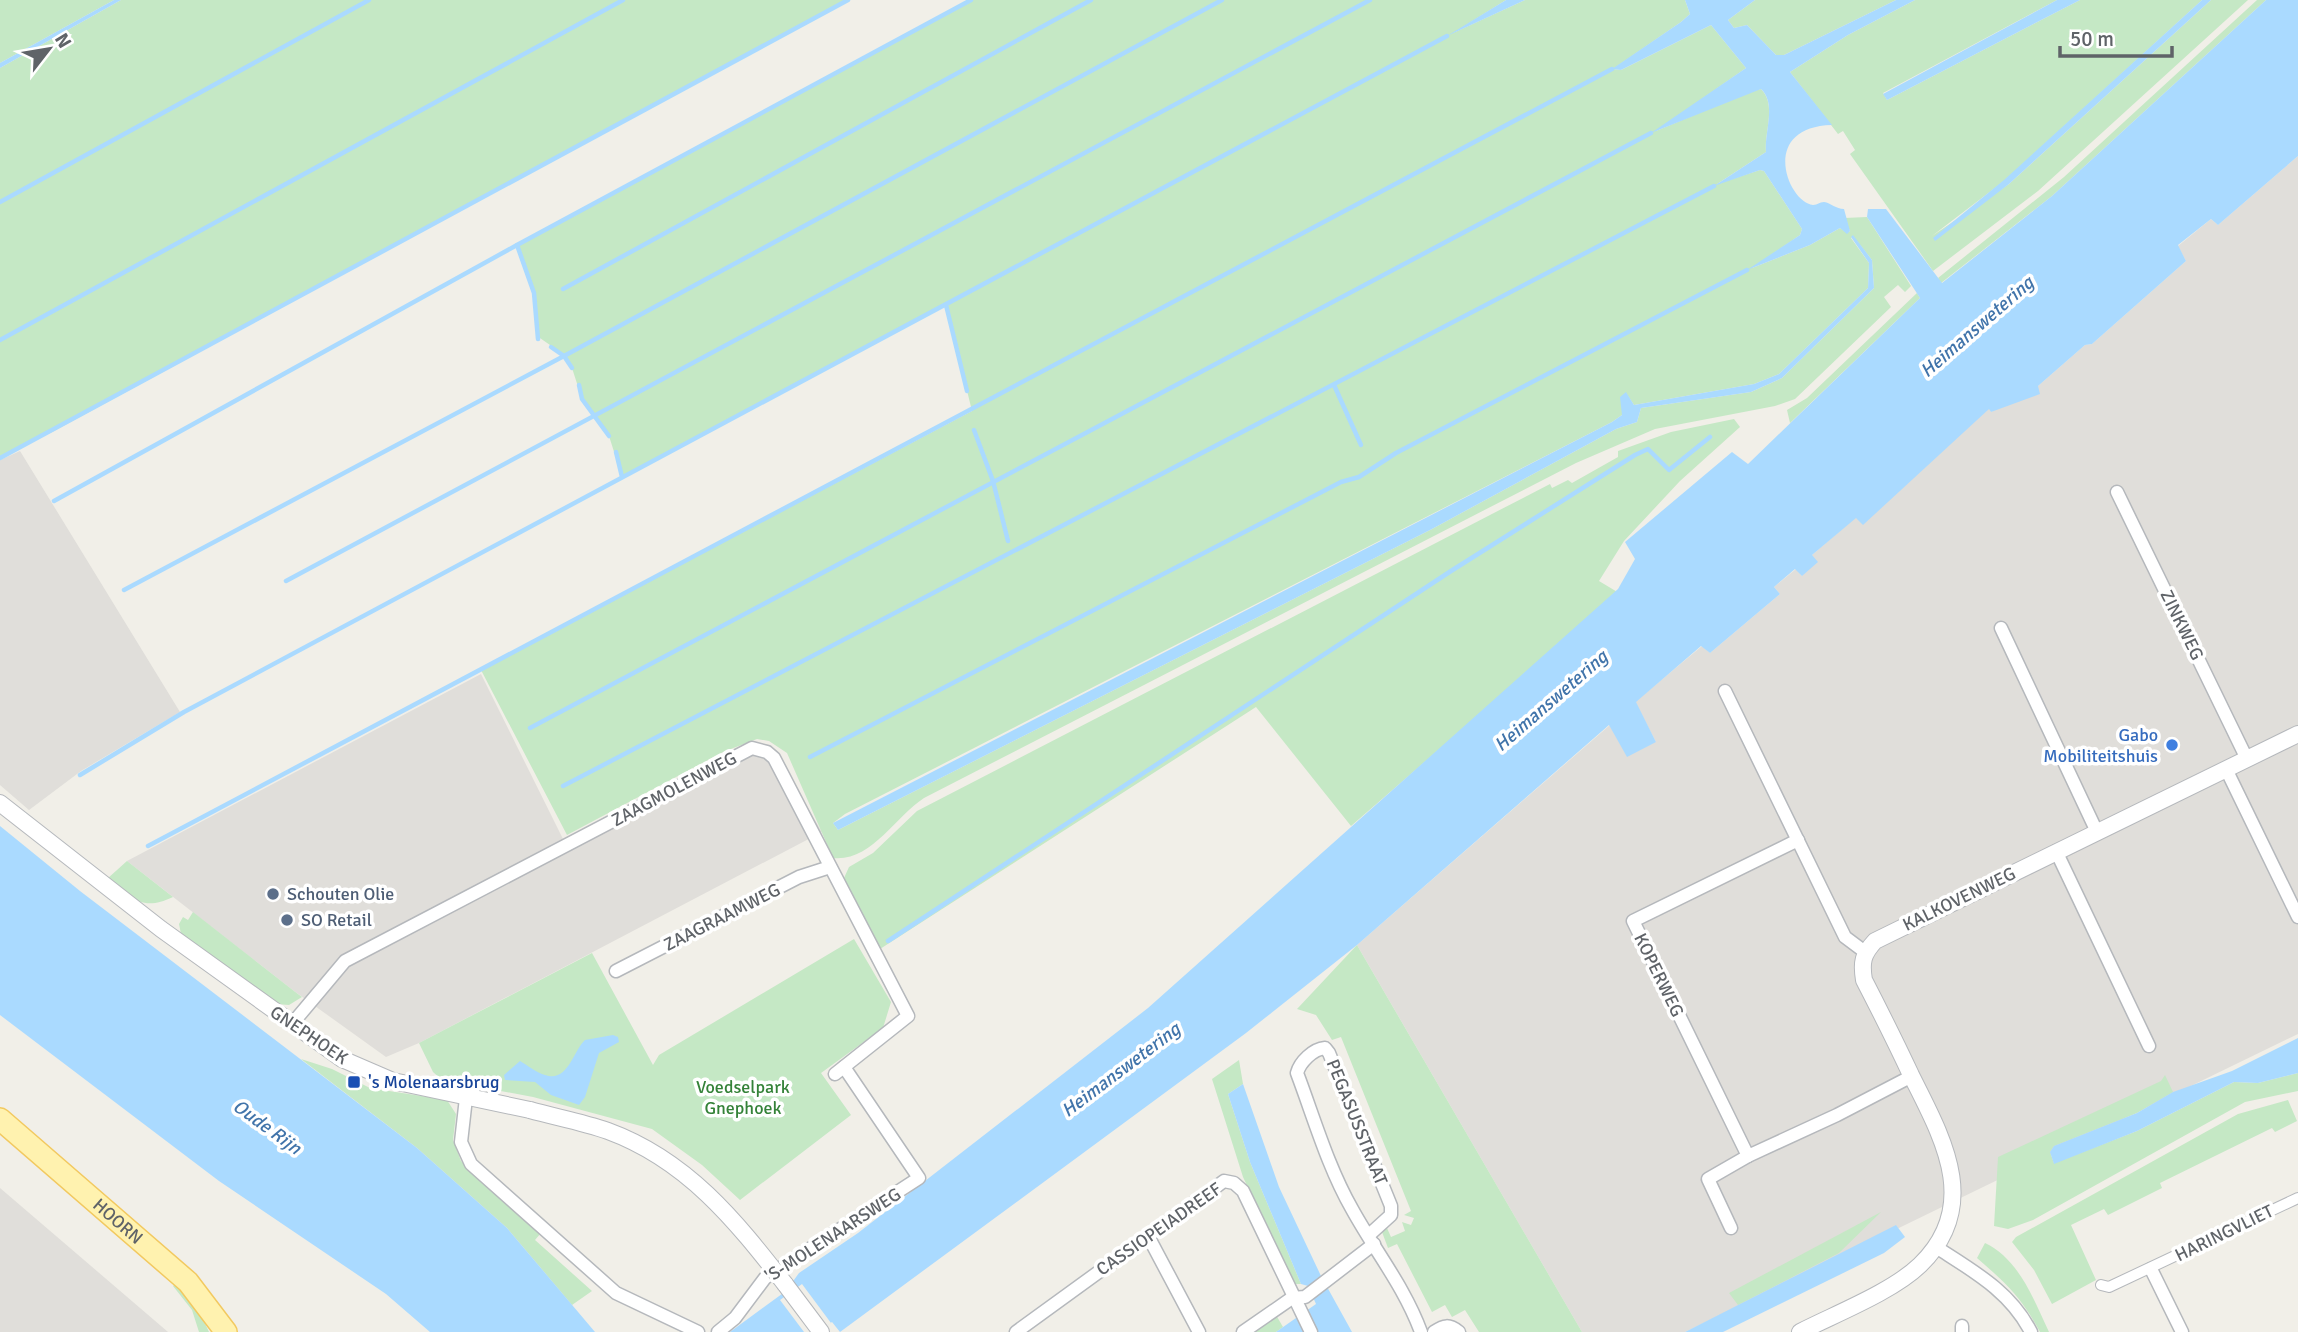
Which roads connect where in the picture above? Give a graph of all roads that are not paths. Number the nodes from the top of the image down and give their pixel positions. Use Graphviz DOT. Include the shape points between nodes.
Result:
graph roads {
  1 [pos="2117,492"];
  2 [pos="2001,628"];
  3 [pos="1726,691"];
  4 [pos="2298,734"];
  5 [pos="2247,758"];
  6 [pos="2226,769"];
  7 [pos="0,803"];
  8 [pos="2097,832"];
  9 [pos="1798,839"];
  10 [pos="2056,851"];
  11 [pos="831,867"];
  12 [pos="2298,917"];
  13 [pos="1865,952"];
  14 [pos="616,971"];
  15 [pos="292,1024"];
  16 [pos="2149,1046"];
  17 [pos="839,1071"];
  18 [pos="1912,1076"];
  19 [pos="466,1098"];
  20 [pos="0,1119"];
  21 [pos="1748,1156"];
  22 [pos="2298,1198"];
  23 [pos="1731,1228"];
  24 [pos="1148,1236"];
  25 [pos="1372,1240"];
  26 [pos="1936,1247"];
  27 [pos="2151,1269"];
  28 [pos="2101,1284"];
  29 [pos="1299,1298"];
  30 [pos="1417,1331"];
  31 [pos="226,1332"];
  32 [pos="698,1332"];
  33 [pos="718,1332"];
  34 [pos="821,1332"];
  35 [pos="1016,1332"];
  36 [pos="1199,1332"];
  37 [pos="1243,1332"];
  38 [pos="1311,1332"];
  39 [pos="1434,1332"];
  40 [pos="1459,1332"];
  41 [pos="1800,1332"];
  42 [pos="2031,1332"];
  43 [pos="2182,1332"];
  1 -- 5 [label="street, ZINKWEG"];
  2 -- 8 [label="street"];
  3 -- 9 [label="street"];
  4 -- 5 [label="street, KALKOVENWEG"];
  5 -- 6 [label="street, KALKOVENWEG"];
  6 -- 8 [label="street, KALKOVENWEG"];
  6 -- 12 [label="street"];
  7 -- 15 [label="street, GNEPHOEK"];
  8 -- 10 [label="street, KALKOVENWEG"];
  9 -- 13 [label="street" via="1845,937"];
  9 -- 21 [label="street, KOPERWEG" via="1633,921"];
  10 -- 13 [label="street, KALKOVENWEG" via="1875,941"];
  10 -- 16 [label="street"];
  11 -- 14 [label="street, ZAAGRAAMWEG" via="799,877"];
  11 -- 15 [label="street, ZAAGMOLENWEG" via="774,758 752,748 345,961"];
  11 -- 17 [label="street, ZAAGMOLENWEG" via="908,1016"];
  13 -- 18 [label="street" via="1861,965 1864,980"];
  15 -- 19 [label="street, GNEPHOEK" via="341,1059 379,1076"];
  17 -- 33 [label="street, 'S-MOLENAARSWEG" via="919,1178 765,1278 735,1318"];
  18 -- 21 [label="street"];
  18 -- 26 [label="street" via="1950,1158 1954,1191"];
  19 -- 32 [label="street" via="461,1142 471,1164 616,1293"];
  19 -- 34 [label="street, GNEPHOEK, bridge" via="607,1130 676,1166 723,1208"];
  20 -- 31 [label="main road, HOORN" via="188,1282"];
  21 -- 23 [label="street" via="1709,1179"];
  22 -- 27 [label="street, HARINGVLIET"];
  24 -- 29 [label="street, CASSIOPEIADREEF" via="1214,1186 1234,1183 1243,1191"];
  24 -- 35 [label="street, CASSIOPEIADREEF"];
  24 -- 36 [label="street"];
  25 -- 25 [label="street, PEGASUSSTRAAT" via="1340,1184 1297,1073 1299,1065 1318,1049 1329,1053 1391,1206 1391,1215"];
  25 -- 29 [label="street" via="1340,1272"];
  25 -- 30 [label="street, PEGASUSSTRAAT" via="1401,1285"];
  26 -- 41 [label="street" via="1919,1266 1868,1298"];
  26 -- 42 [label="street" via="2002,1291"];
  27 -- 28 [label="street, HARINGVLIET" via="2109,1287"];
  27 -- 43 [label="street"];
  29 -- 37 [label="street"];
  29 -- 38 [label="street, CASSIOPEIADREEF" via="1300,1312"];
  39 -- 40 [label="street" via="1444,1325"];
}
